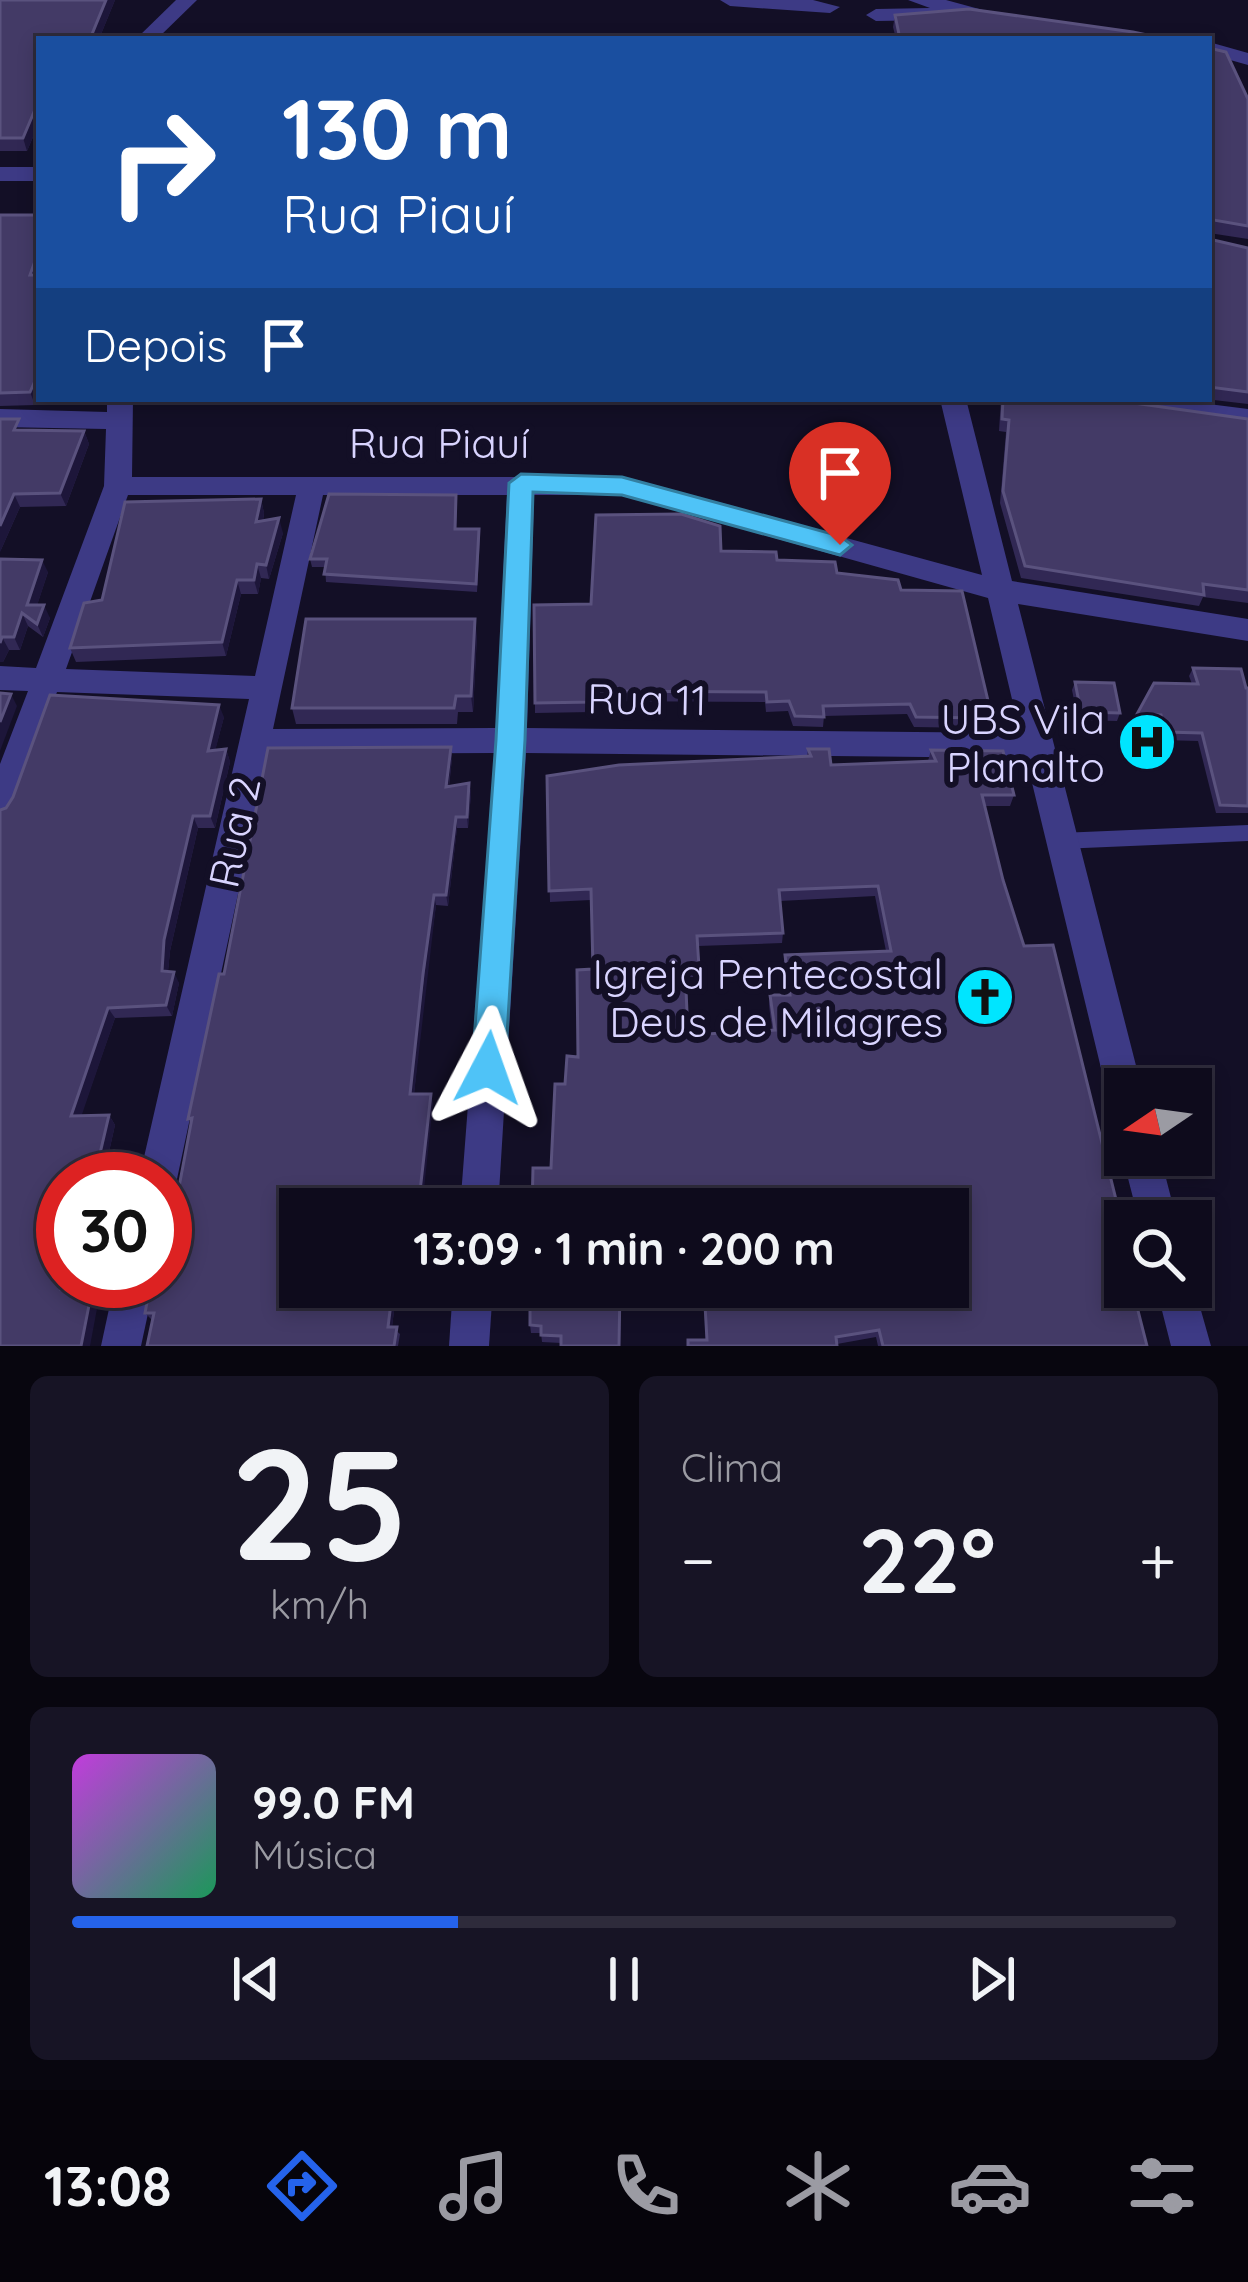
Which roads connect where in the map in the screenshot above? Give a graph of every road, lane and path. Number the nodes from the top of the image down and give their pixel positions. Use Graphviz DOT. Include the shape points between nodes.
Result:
graph roads {
  1 [pos="188,0"];
  2 [pos="730,0"];
  3 [pos="901,0"];
  4 [pos="918,0"];
  5 [pos="764,1"];
  6 [pos="826,4"];
  7 [pos="975,14"];
  8 [pos="869,15"];
  9 [pos="1023,19"];
  10 [pos="149,36"];
  11 [pos="869,36"];
  12 [pos="1212,49"];
  13 [pos="1248,59"];
  14 [pos="0,174"];
  15 [pos="36,174"];
  16 [pos="954,402"];
  17 [pos="1125,402"];
  18 [pos="122,410"];
  19 [pos="0,418"];
  20 [pos="1248,418"];
  21 [pos="521,483"];
  22 [pos="312,485"];
  23 [pos="118,486"];
  24 [pos="999,590"];
  25 [pos="1248,630"];
  26 [pos="0,677"];
  27 [pos="44,678"];
  28 [pos="266,688"];
  29 [pos="511,740"];
  30 [pos="254,742"];
  31 [pos="1039,746"];
  32 [pos="0,807"];
  33 [pos="1248,833"];
  34 [pos="1059,841"];
  35 [pos="1118,1068"];
  36 [pos="164,1152"];
  37 [pos="480,1188"];
  38 [pos="129,1308"];
  39 [pos="472,1308"];
  40 [pos="1181,1308"];
  41 [pos="121,1346"];
  42 [pos="470,1346"];
  43 [pos="1191,1346"];
  1 -- 10 [label="street"];
  2 -- 5 [label="street"];
  3 -- 8 [label="street"];
  4 -- 7 [label="street"];
  5 -- 6 [label="street"];
  6 -- 8 [label="street"];
  7 -- 8 [label="street"];
  7 -- 9 [label="street"];
  8 -- 11 [label="street"];
  12 -- 13 [label="street"];
  14 -- 15 [label="street"];
  16 -- 24 [label="street"];
  17 -- 20 [label="street"];
  18 -- 19 [label="street"];
  18 -- 23 [label="street"];
  21 -- 22 [label="street, Rua Piauí"];
  21 -- 24 [label="street, Rua Piauí" via="637,489"];
  21 -- 29 [label="street"];
  22 -- 23 [label="street, Rua Piauí"];
  22 -- 28 [label="street, Rua 2"];
  23 -- 27 [label="street"];
  24 -- 25 [label="street, Rua Piauí"];
  24 -- 31 [label="street"];
  26 -- 27 [label="street"];
  27 -- 28 [label="street"];
  27 -- 32 [label="street"];
  28 -- 30 [label="street, Rua 2"];
  29 -- 30 [label="street, Rua 11"];
  29 -- 31 [label="street, Rua 11"];
  29 -- 37 [label="street"];
  30 -- 36 [label="street, Rua 2"];
  31 -- 34 [label="street"];
  33 -- 34 [label="lane"];
  34 -- 35 [label="street"];
  38 -- 41 [label="street"];
  39 -- 42 [label="street"];
  40 -- 43 [label="street"];
}
